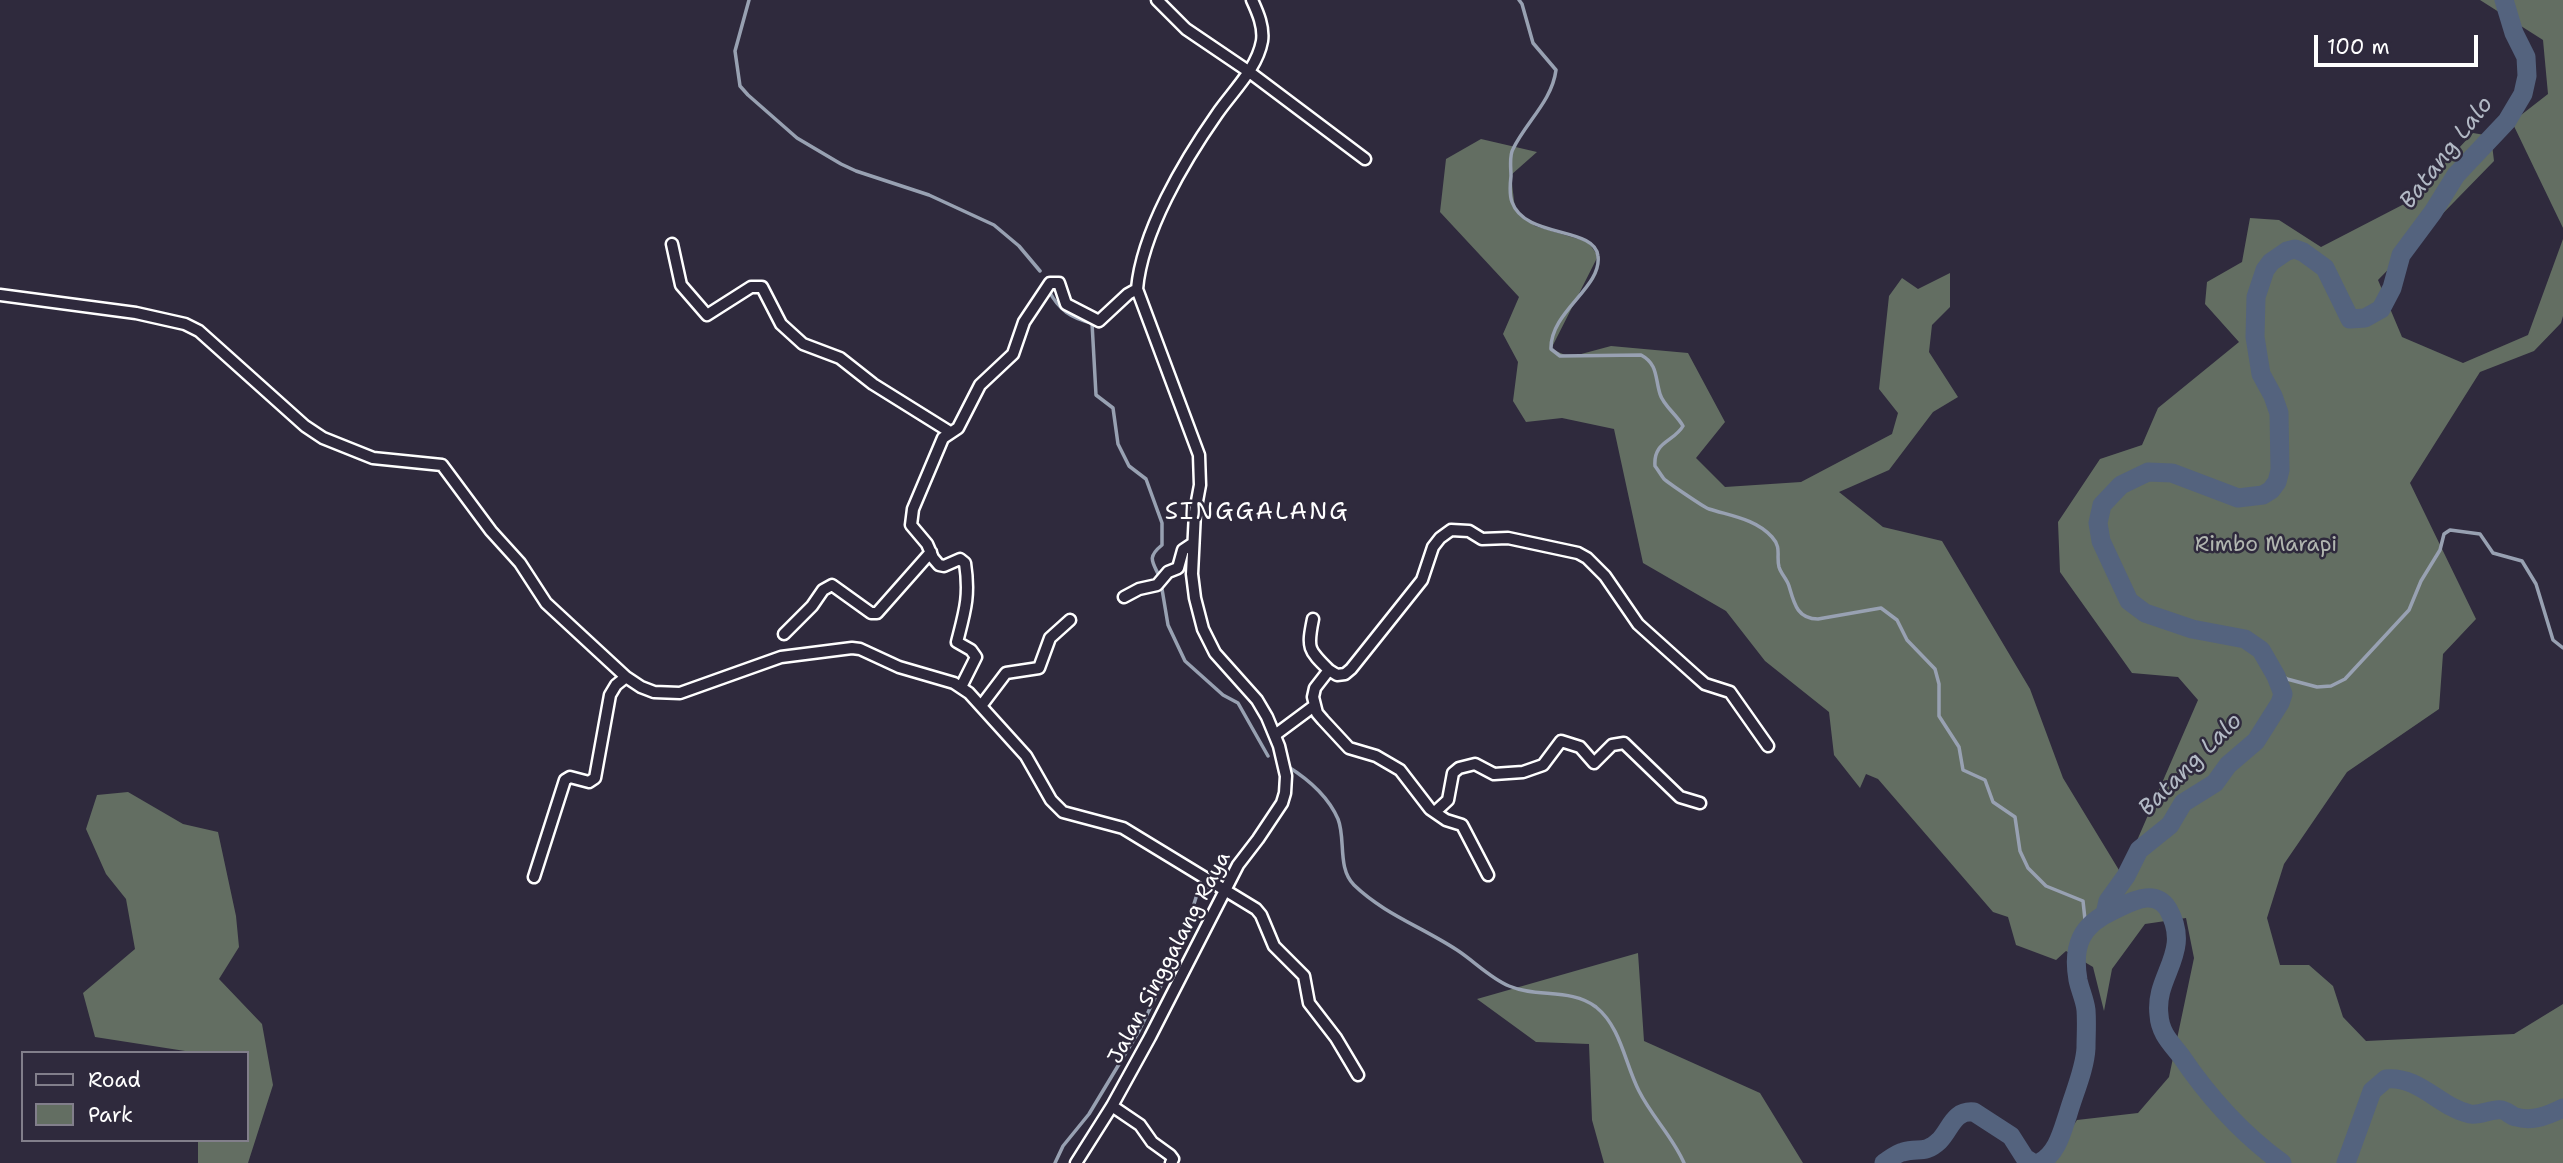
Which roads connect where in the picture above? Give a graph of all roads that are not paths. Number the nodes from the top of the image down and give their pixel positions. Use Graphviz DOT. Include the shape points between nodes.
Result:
graph roads {
  1 [pos="1157,0"];
  2 [pos="1252,0"];
  3 [pos="1248,71"];
  4 [pos="1365,159"];
  5 [pos="672,244"];
  6 [pos="1137,289"];
  7 [pos="0,295"];
  8 [pos="950,432"];
  9 [pos="1192,544"];
  10 [pos="930,552"];
  11 [pos="1124,597"];
  12 [pos="1313,619"];
  13 [pos="1070,620"];
  14 [pos="784,634"];
  15 [pos="1329,670"];
  16 [pos="626,677"];
  17 [pos="961,687"];
  18 [pos="981,706"];
  19 [pos="1314,706"];
  20 [pos="1275,735"];
  21 [pos="1768,746"];
  22 [pos="1700,803"];
  23 [pos="1435,812"];
  24 [pos="1488,875"];
  25 [pos="534,877"];
  26 [pos="1224,890"];
  27 [pos="1358,1075"];
  28 [pos="1112,1106"];
  29 [pos="1076,1163"];
  30 [pos="1171,1163"];
  1 -- 3 [label="street" via="1186,29"];
  2 -- 3 [label="street" via="1263,39"];
  3 -- 4 [label="street"];
  3 -- 6 [label="street" via="1174,187 1147,242"];
  5 -- 8 [label="street" via="681,285 707,315 759,286 781,324 803,344 840,358"];
  6 -- 8 [label="street" via="1099,321 1066,304 1059,283 1050,283 1024,322 1013,354 980,385 958,428"];
  6 -- 9 [label="street, Jalan Singgalang Raya" via="1199,455"];
  7 -- 16 [label="street" via="185,324 199,331 323,438 373,457 442,465 546,603"];
  8 -- 10 [label="street" via="911,514 912,527"];
  9 -- 11 [label="street" via="1183,550 1178,568 1157,584"];
  9 -- 20 [label="street, Jalan Singgalang Raya" via="1195,598 1203,629 1215,653 1256,699"];
  10 -- 14 [label="street" via="877,613 871,614 832,585"];
  10 -- 17 [label="street" via="939,565 960,559 965,563 969,589 957,642 976,657"];
  12 -- 15 [label="street" via="1309,647"];
  13 -- 18 [label="street" via="1049,638 1039,667 1006,673"];
  15 -- 19 [label="street" via="1315,688"];
  15 -- 21 [label="street" via="1337,675 1351,669 1422,580 1440,538 1451,530 1469,531 1482,539 1508,538 1587,558 1638,624 1705,684 1730,692"];
  16 -- 17 [label="street" via="654,692 680,692 781,657 852,648"];
  16 -- 25 [label="street" via="610,695 595,778 589,782 565,780"];
  17 -- 18 [label="street"];
  18 -- 26 [label="street" via="1030,761 1051,800 1063,812 1123,828"];
  19 -- 20 [label="street"];
  19 -- 23 [label="street" via="1349,748 1400,770"];
  20 -- 26 [label="street, Jalan Singgalang Raya" via="1286,776 1282,803"];
  22 -- 23 [label="street" via="1680,797 1624,743 1612,745 1594,763 1580,747 1563,741 1543,765 1523,772 1494,774 1475,764 1459,768 1453,773 1448,800"];
  23 -- 24 [label="street" via="1462,825"];
  26 -- 27 [label="street" via="1259,912 1273,946 1304,976 1309,1003"];
  26 -- 28 [label="street, Jalan Singgalang Raya"];
  28 -- 29 [label="street, Jalan Singgalang Raya"];
  28 -- 30 [label="street" via="1140,1125 1152,1142 1170,1155"];
}
